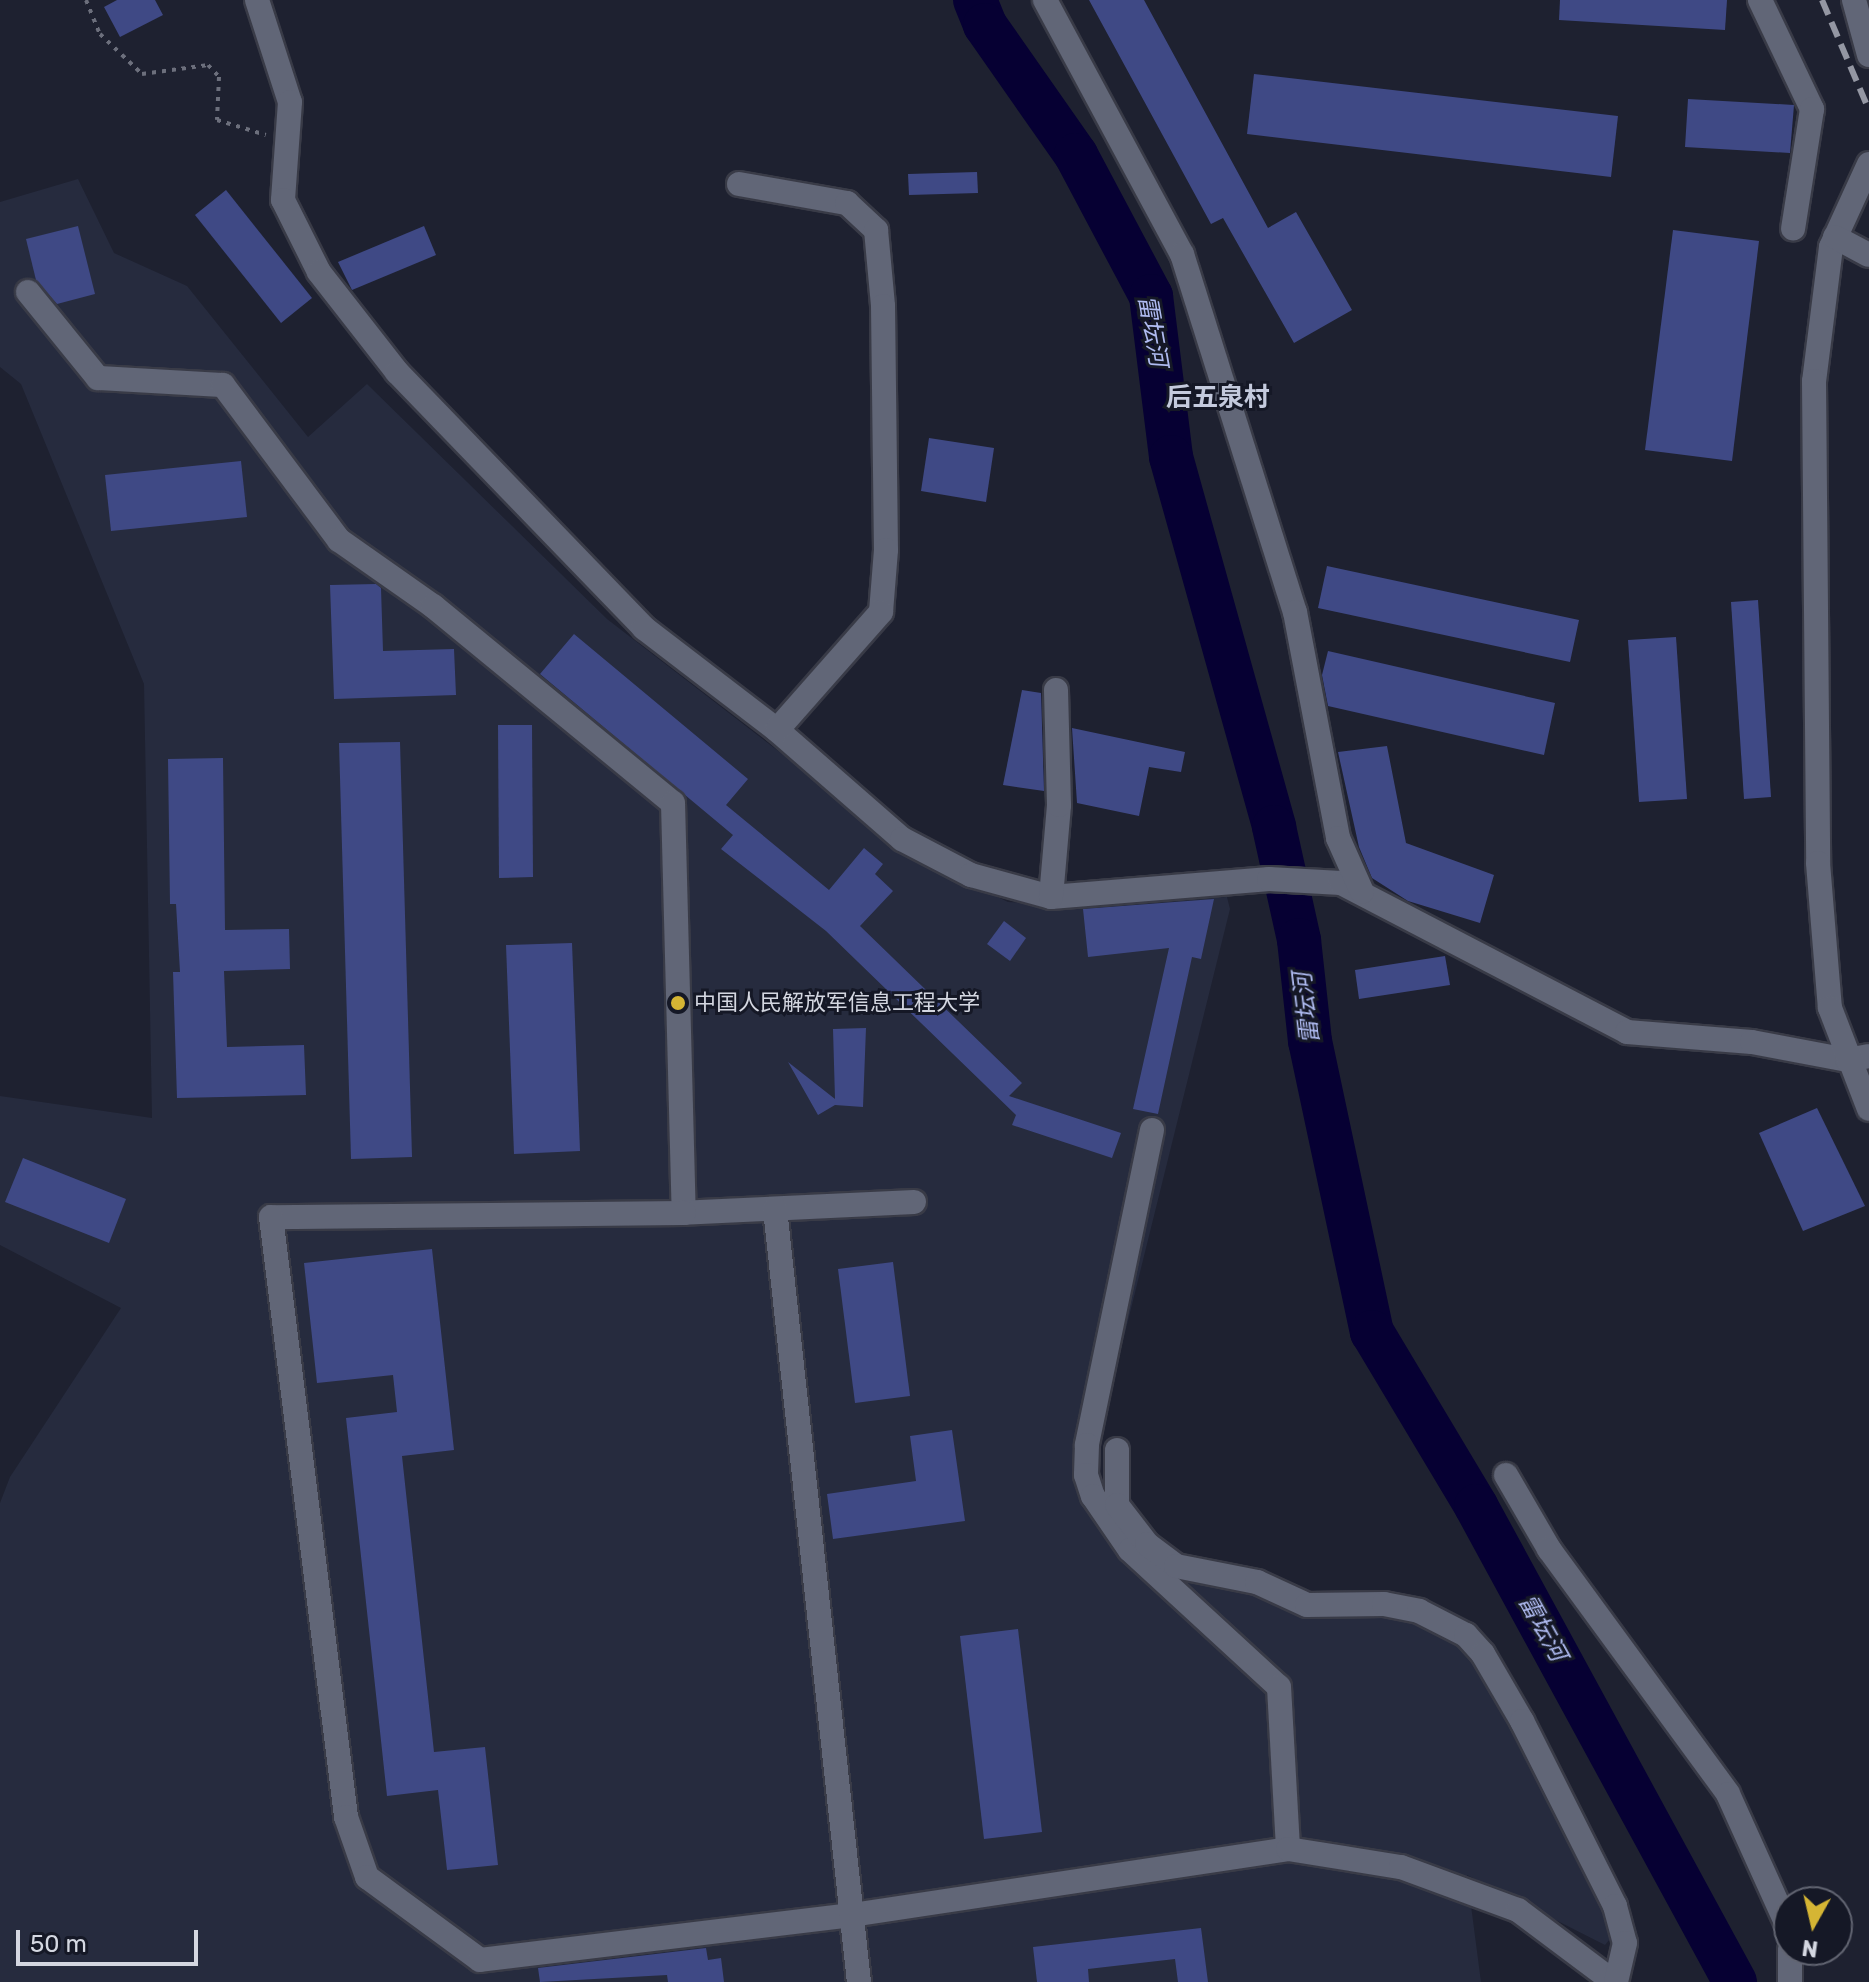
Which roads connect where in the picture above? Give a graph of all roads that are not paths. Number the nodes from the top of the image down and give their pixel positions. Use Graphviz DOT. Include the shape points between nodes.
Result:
graph roads {
  1 [pos="257,0"];
  2 [pos="1045,0"];
  3 [pos="1760,0"];
  4 [pos="1854,0"];
  5 [pos="1869,55"];
  6 [pos="1869,164"];
  7 [pos="739,184"];
  8 [pos="1793,229"];
  9 [pos="1835,237"];
  10 [pos="1869,255"];
  11 [pos="28,292"];
  12 [pos="1056,690"];
  13 [pos="777,730"];
  14 [pos="1351,887"];
  15 [pos="1051,897"];
  16 [pos="1858,1058"];
  17 [pos="1869,1109"];
  18 [pos="1152,1130"];
  19 [pos="914,1202"];
  20 [pos="775,1209"];
  21 [pos="684,1213"];
  22 [pos="1117,1450"];
  23 [pos="1506,1475"];
  24 [pos="1288,1849"];
  25 [pos="1773,1894"];
  26 [pos="852,1915"];
  27 [pos="481,1971"];
  28 [pos="859,1982"];
  29 [pos="1615,1982"];
  1 -- 13 [label="street" via="290,102 283,200 319,272 397,372 644,628"];
  2 -- 14 [label="street" via="1182,254 1295,612"];
  3 -- 8 [label="street" via="1812,109"];
  4 -- 5 [label="street"];
  6 -- 9 [label="street"];
  7 -- 13 [label="street" via="847,203 876,230 883,306 886,550 881,612"];
  9 -- 10 [label="street"];
  9 -- 16 [label="street" via="1814,381 1818,863 1830,1008"];
  11 -- 21 [label="street" via="98,378 223,385 339,540 433,606 673,803"];
  12 -- 15 [label="street" via="1059,805"];
  13 -- 15 [label="street" via="902,839 971,875"];
  14 -- 15 [label="street" via="1269,879 1103,897"];
  14 -- 16 [label="street" via="1627,1032 1752,1042"];
  16 -- 17 [label="street"];
  18 -- 24 [label="street" via="1087,1445 1086,1475 1093,1496 1130,1550 1279,1687"];
  19 -- 20 [label="street"];
  20 -- 21 [label="street"];
  20 -- 26 [label="street"];
  21 -- 27 [label="street" via="271,1217 346,1817 367,1877"];
  22 -- 29 [label="street" via="1117,1505 1138,1535 1176,1566 1257,1582 1307,1605 1384,1604 1419,1611 1466,1635 1522,1721 1615,1906 1625,1943"];
  23 -- 25 [label="street" via="1542,1538 1728,1794"];
  24 -- 26 [label="street"];
  24 -- 29 [label="street" via="1401,1867 1518,1910"];
  26 -- 27 [label="street"];
  26 -- 28 [label="street"];
}
